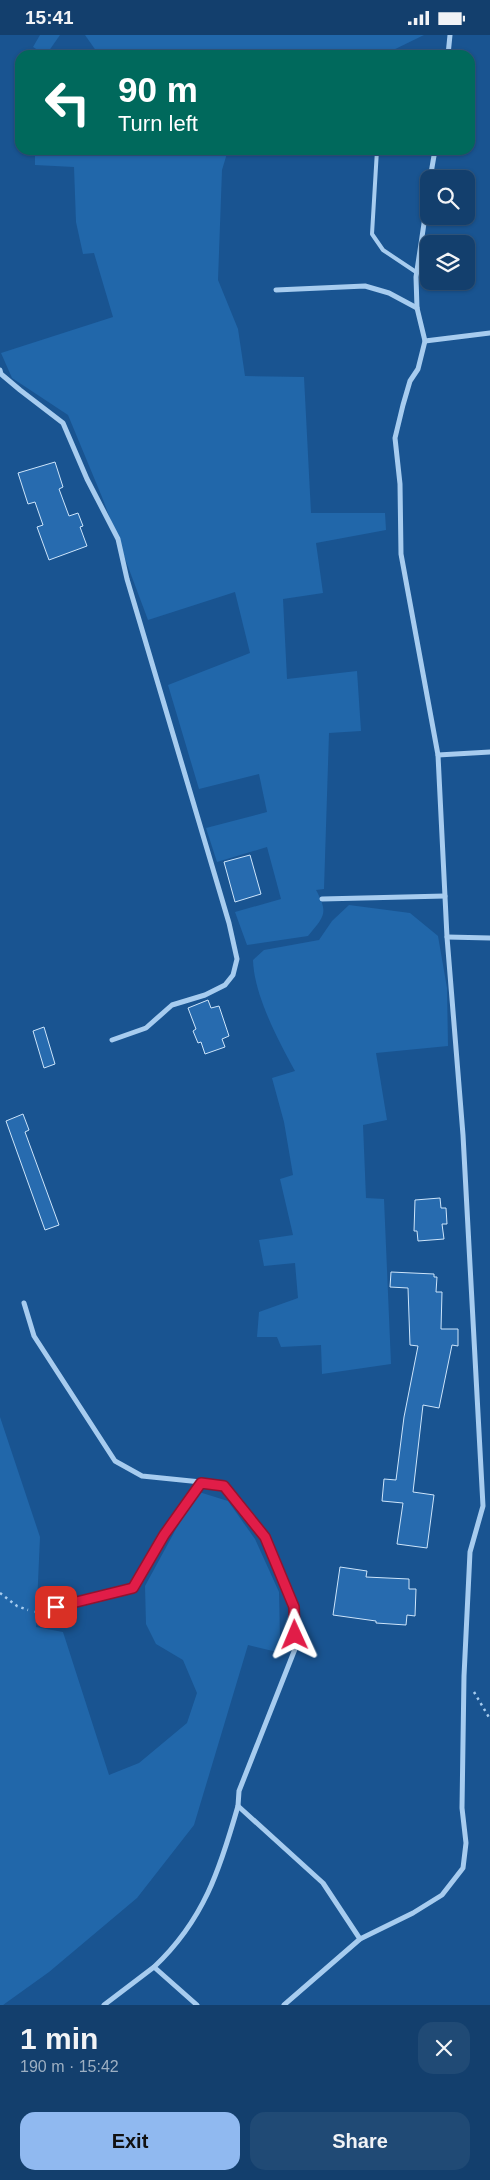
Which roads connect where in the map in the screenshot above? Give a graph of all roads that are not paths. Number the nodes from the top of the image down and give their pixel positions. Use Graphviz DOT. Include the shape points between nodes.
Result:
graph roads {
  1 [pos="450,35"];
  2 [pos="448,50"];
  3 [pos="377,155"];
  4 [pos="434,155"];
  5 [pos="432,170"];
  6 [pos="423,225"];
  7 [pos="416,272"];
  8 [pos="276,289"];
  9 [pos="417,309"];
  10 [pos="490,333"];
  11 [pos="426,341"];
  12 [pos="0,370"];
  13 [pos="490,752"];
  14 [pos="438,755"];
  15 [pos="445,896"];
  16 [pos="322,899"];
  17 [pos="447,937"];
  18 [pos="490,938"];
  19 [pos="112,1040"];
  20 [pos="24,1303"];
  21 [pos="201,1483"];
  22 [pos="482,1506"];
  23 [pos="490,1507"];
  24 [pos="37,1612"];
  25 [pos="238,1806"];
  26 [pos="360,1939"];
  27 [pos="154,1967"];
  28 [pos="292,1999"];
  29 [pos="104,2005"];
  30 [pos="197,2005"];
  31 [pos="284,2005"];
  32 [pos="296,2005"];
  1 -- 2 [label="street"];
  3 -- 7 [label="lane" via="372,234 382,250"];
  4 -- 5 [label="street"];
  6 -- 7 [label="street"];
  7 -- 9 [label="street"];
  8 -- 9 [label="street" via="365,286 389,293"];
  9 -- 11 [label="street"];
  10 -- 11 [label="street"];
  11 -- 14 [label="street" via="402,405 395,438 400,484 400,554"];
  12 -- 19 [label="street" via="63,423 118,539 237,959 233,975 225,985 172,1005 146,1027"];
  13 -- 14 [label="street"];
  14 -- 15 [label="street"];
  15 -- 16 [label="street"];
  15 -- 17 [label="street"];
  17 -- 18 [label="street"];
  17 -- 22 [label="street" via="464,1135"];
  20 -- 21 [label="street" via="34,1335 115,1461 142,1476"];
  21 -- 24 [label="street" via="164,1535 133,1588"];
  21 -- 25 [label="street" via="224,1486 265,1537 294,1607 295,1649 238,1791"];
  22 -- 23 [label="street"];
  22 -- 26 [label="street" via="470,1553 464,1676 462,1808 466,1843 463,1868 442,1895"];
  25 -- 26 [label="street" via="323,1883"];
  25 -- 27 [label="street" via="213,1887 193,1924"];
  26 -- 28 [label="street"];
  27 -- 29 [label="street"];
  27 -- 30 [label="street"];
  28 -- 31 [label="street"];
  28 -- 32 [label="street"];
}
